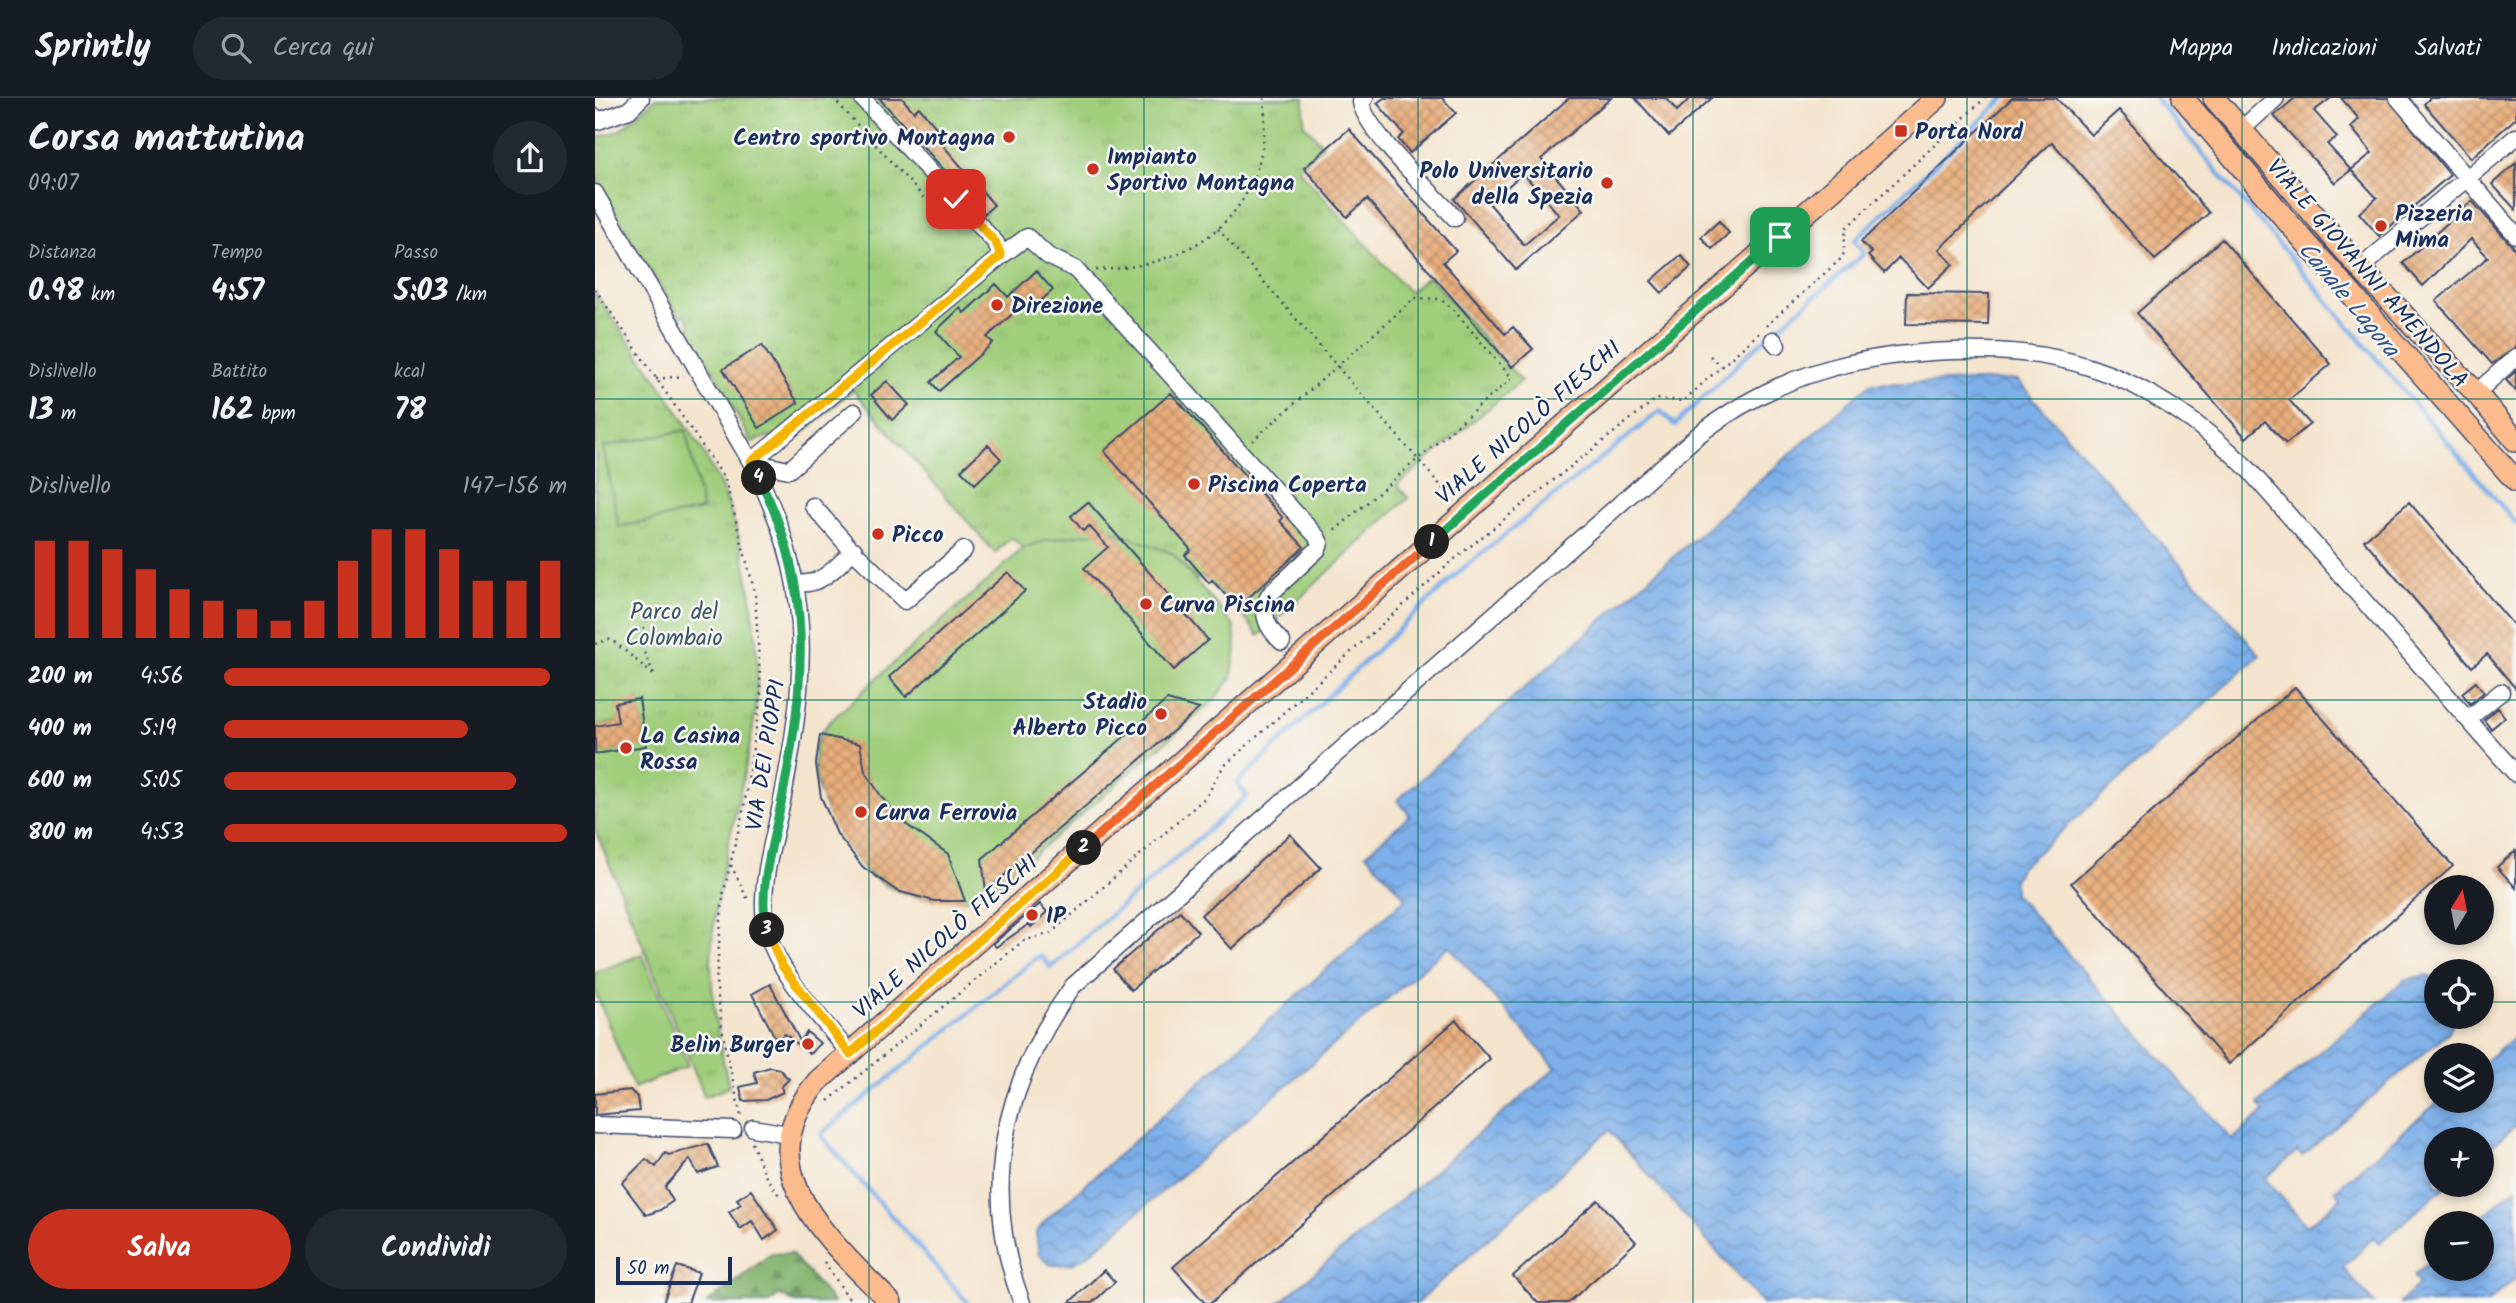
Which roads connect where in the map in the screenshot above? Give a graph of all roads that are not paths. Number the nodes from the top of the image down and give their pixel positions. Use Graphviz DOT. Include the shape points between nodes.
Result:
graph roads {
  1 [pos="641,98"];
  2 [pos="862,98"];
  3 [pos="1365,98"];
  4 [pos="1937,98"];
  5 [pos="2183,98"];
  6 [pos="2214,98"];
  7 [pos="2276,98"];
  8 [pos="2406,101"];
  9 [pos="596,121"];
  10 [pos="2241,130"];
  11 [pos="2516,137"];
  12 [pos="2467,178"];
  13 [pos="595,193"];
  14 [pos="1455,218"];
  15 [pos="2516,235"];
  16 [pos="1001,256"];
  17 [pos="2360,268"];
  18 [pos="2516,357"];
  19 [pos="2476,393"];
  20 [pos="854,412"];
  21 [pos="2516,440"];
  22 [pos="751,462"];
  23 [pos="2516,481"];
  24 [pos="813,506"];
  25 [pos="854,550"];
  26 [pos="964,550"];
  27 [pos="796,583"];
  28 [pos="1282,642"];
  29 [pos="2501,692"];
  30 [pos="2468,719"];
  31 [pos="2516,774"];
  32 [pos="850,1054"];
  33 [pos="595,1125"];
  34 [pos="788,1134"];
  35 [pos="891,1303"];
  36 [pos="1022,1303"];
  1 -- 9 [label="street" via="629,110"];
  2 -- 16 [label="street" via="996,243"];
  3 -- 14 [label="street" via="1363,111 1376,132"];
  4 -- 32 [label="main road, VIALE NICOLÒ FIESCHI"];
  5 -- 23 [label="main road, VIALE GIOVANNI AMENDOLA"];
  6 -- 10 [label="main road, VIALE GIOVANNI AMENDOLA"];
  7 -- 10 [label="street"];
  8 -- 12 [label="street"];
  10 -- 17 [label="main road, VIALE GIOVANNI AMENDOLA"];
  11 -- 12 [label="street"];
  12 -- 15 [label="street"];
  12 -- 17 [label="street"];
  13 -- 22 [label="street, VIA DEI PIOPPI"];
  16 -- 22 [label="street"];
  16 -- 28 [label="street" via="1027,237 1048,256 1075,269 1320,543 1264,604 1267,628"];
  17 -- 19 [label="main road, VIALE GIOVANNI AMENDOLA"];
  18 -- 19 [label="street"];
  19 -- 21 [label="main road, VIALE GIOVANNI AMENDOLA"];
  20 -- 22 [label="street" via="789,470"];
  22 -- 27 [label="street, VIA DEI PIOPPI" via="774,508"];
  24 -- 25 [label="street"];
  25 -- 26 [label="street" via="905,601"];
  25 -- 27 [label="street" via="824,577 809,585"];
  27 -- 32 [label="street, VIA DEI PIOPPI" via="801,690 769,863 765,917 782,966"];
  29 -- 30 [label="street"];
  30 -- 31 [label="street"];
  30 -- 36 [label="street" via="2224,444 2121,379 2048,355 2000,350 1888,356 1805,375 1728,412 1697,436 1073,986 1045,1025 1007,1126 1001,1218"];
  32 -- 34 [label="main road, VIALE NICOLÒ FIESCHI" via="806,1094"];
  33 -- 34 [label="street"];
  34 -- 35 [label="main road" via="792,1173 814,1223"];
}
